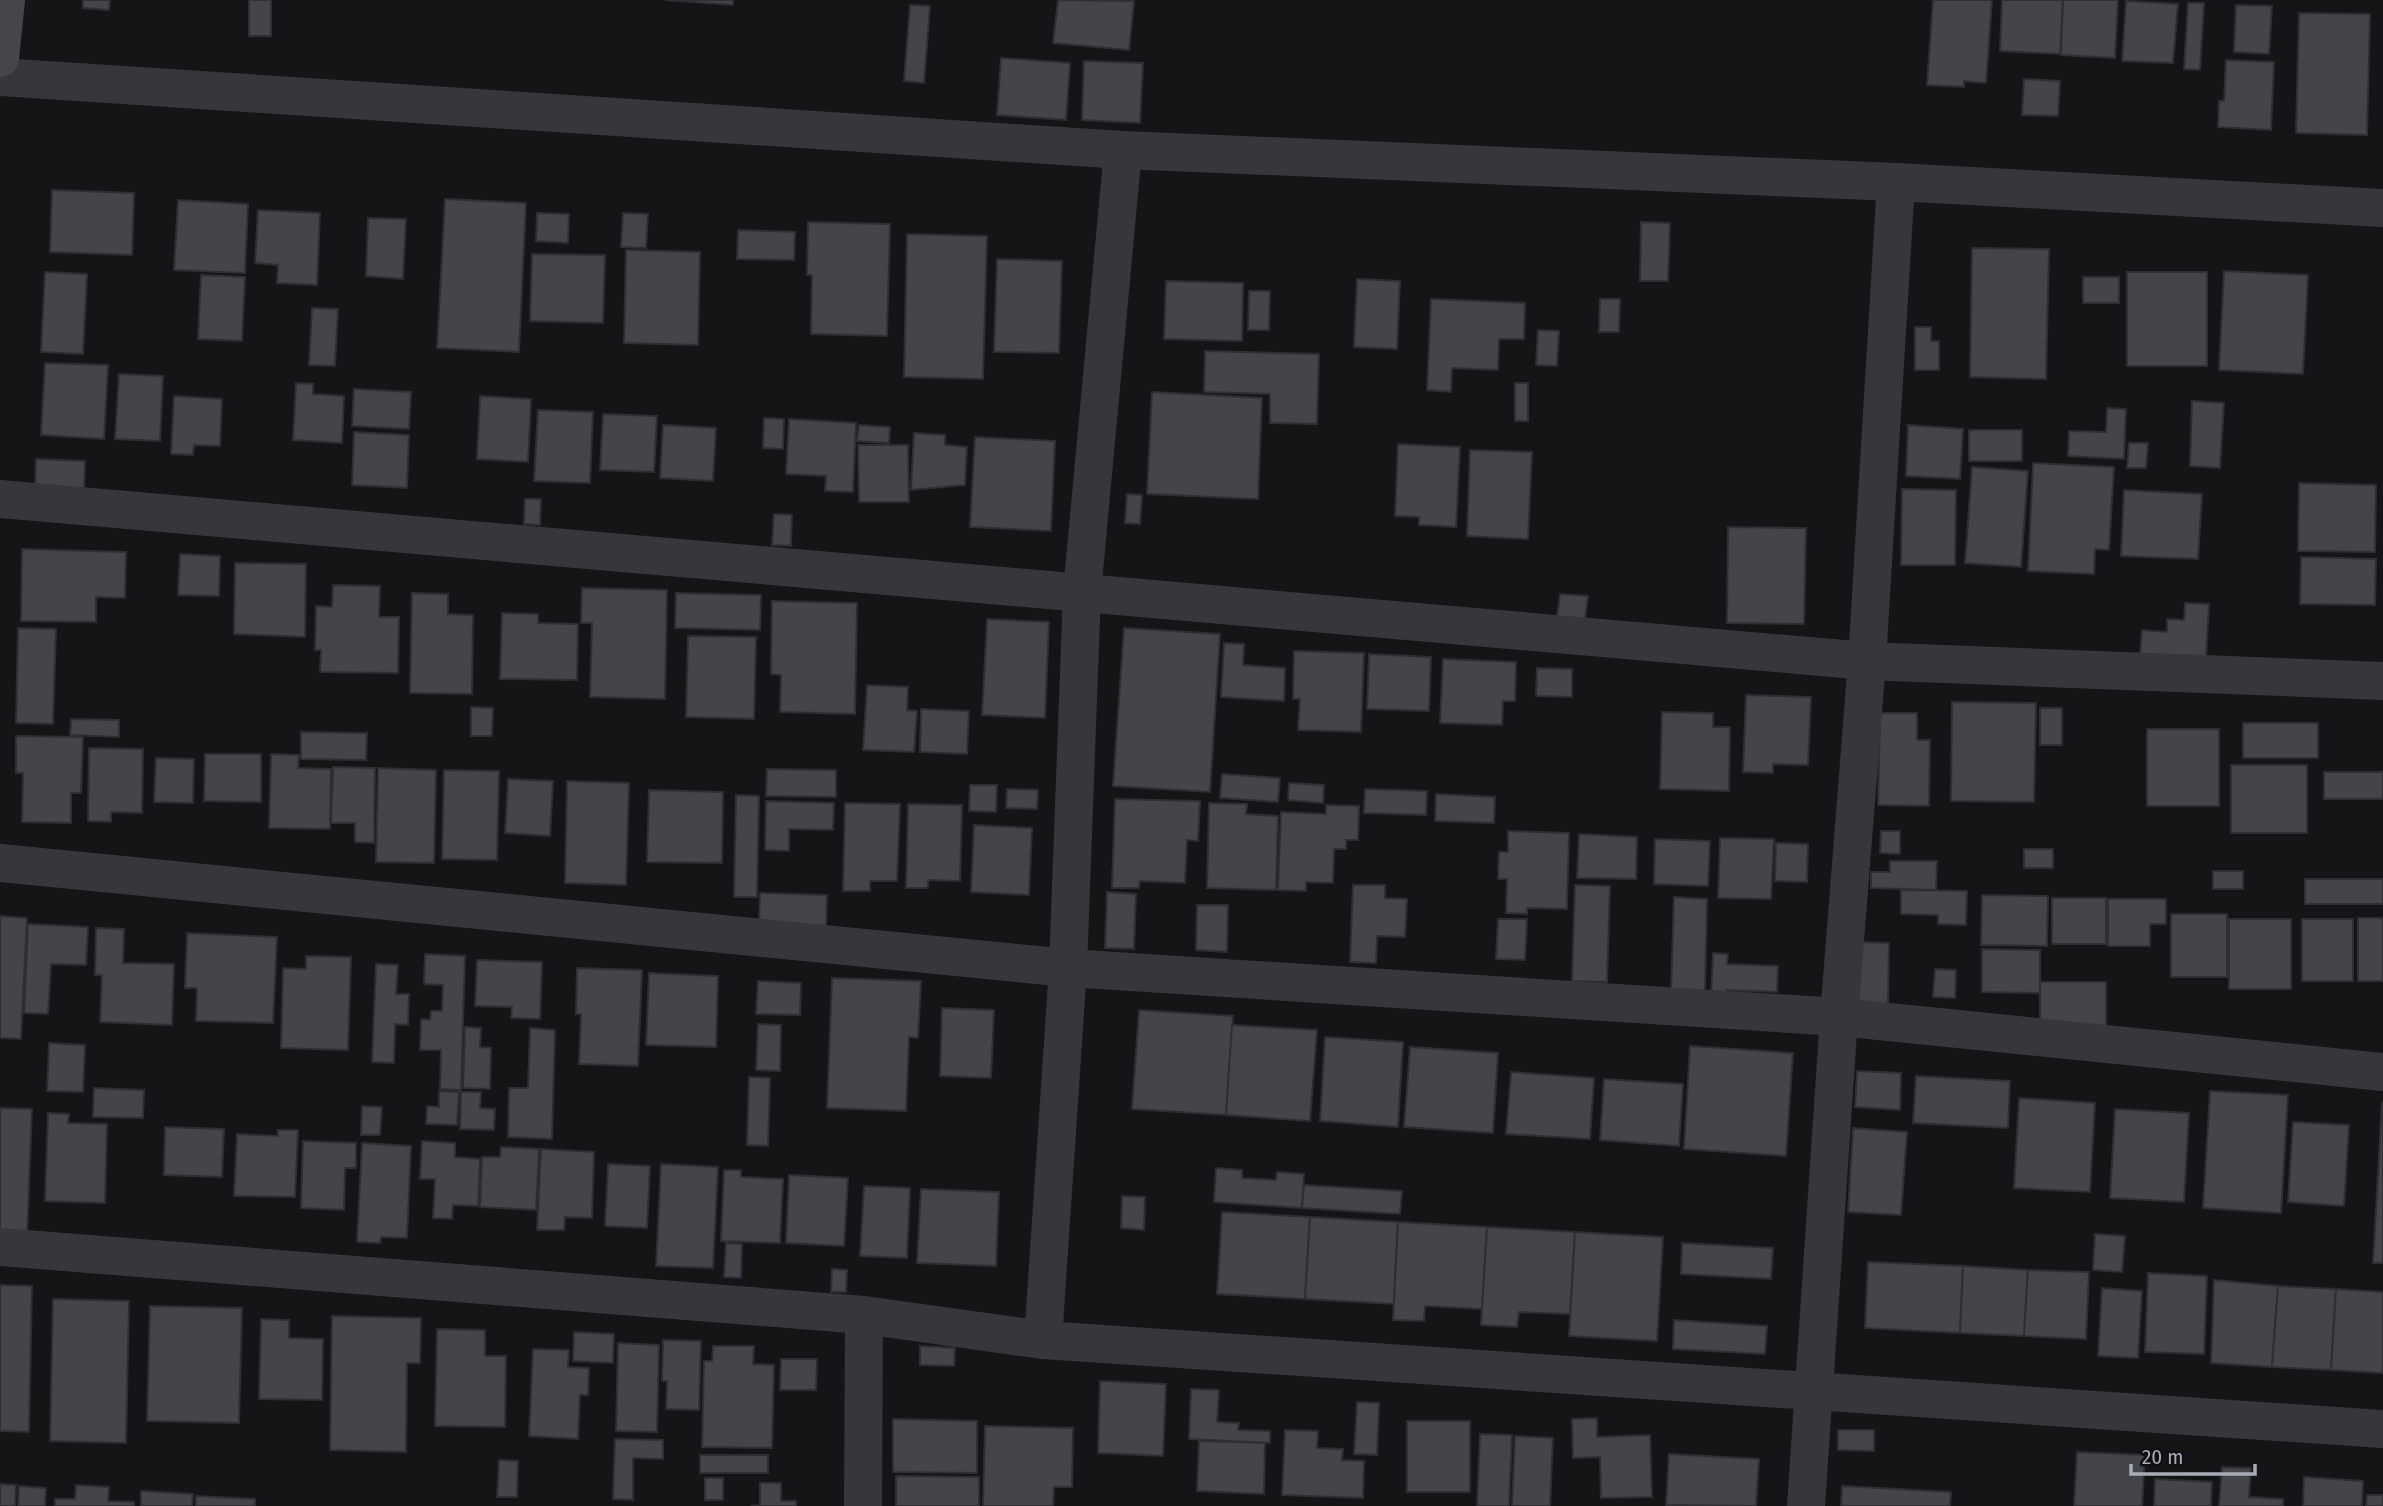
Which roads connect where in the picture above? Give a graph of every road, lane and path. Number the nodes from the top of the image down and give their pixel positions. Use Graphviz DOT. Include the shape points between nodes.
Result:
graph roads {
  1 [pos="6,0"];
  2 [pos="0,58"];
  3 [pos="0,77"];
  4 [pos="1123,150"];
  5 [pos="1896,182"];
  6 [pos="2383,208"];
  7 [pos="0,499"];
  8 [pos="1082,592"];
  9 [pos="1867,661"];
  10 [pos="2383,681"];
  11 [pos="0,863"];
  12 [pos="1069,968"];
  13 [pos="1839,1017"];
  14 [pos="2383,1072"];
  15 [pos="0,1247"];
  16 [pos="864,1315"];
  17 [pos="1043,1340"];
  18 [pos="1814,1391"];
  19 [pos="2383,1429"];
  20 [pos="863,1506"];
  21 [pos="1806,1506"];
  1 -- 2 [label="main road"];
  3 -- 4 [label="street"];
  4 -- 5 [label="street"];
  4 -- 8 [label="street"];
  5 -- 6 [label="street"];
  5 -- 9 [label="street"];
  7 -- 8 [label="street"];
  8 -- 9 [label="street"];
  8 -- 12 [label="street"];
  9 -- 10 [label="street"];
  9 -- 13 [label="street"];
  11 -- 12 [label="street"];
  12 -- 13 [label="street"];
  12 -- 17 [label="street"];
  13 -- 14 [label="street"];
  13 -- 18 [label="street"];
  15 -- 16 [label="street"];
  16 -- 17 [label="street"];
  16 -- 20 [label="street"];
  17 -- 18 [label="street"];
  18 -- 19 [label="street"];
  18 -- 21 [label="street"];
}
